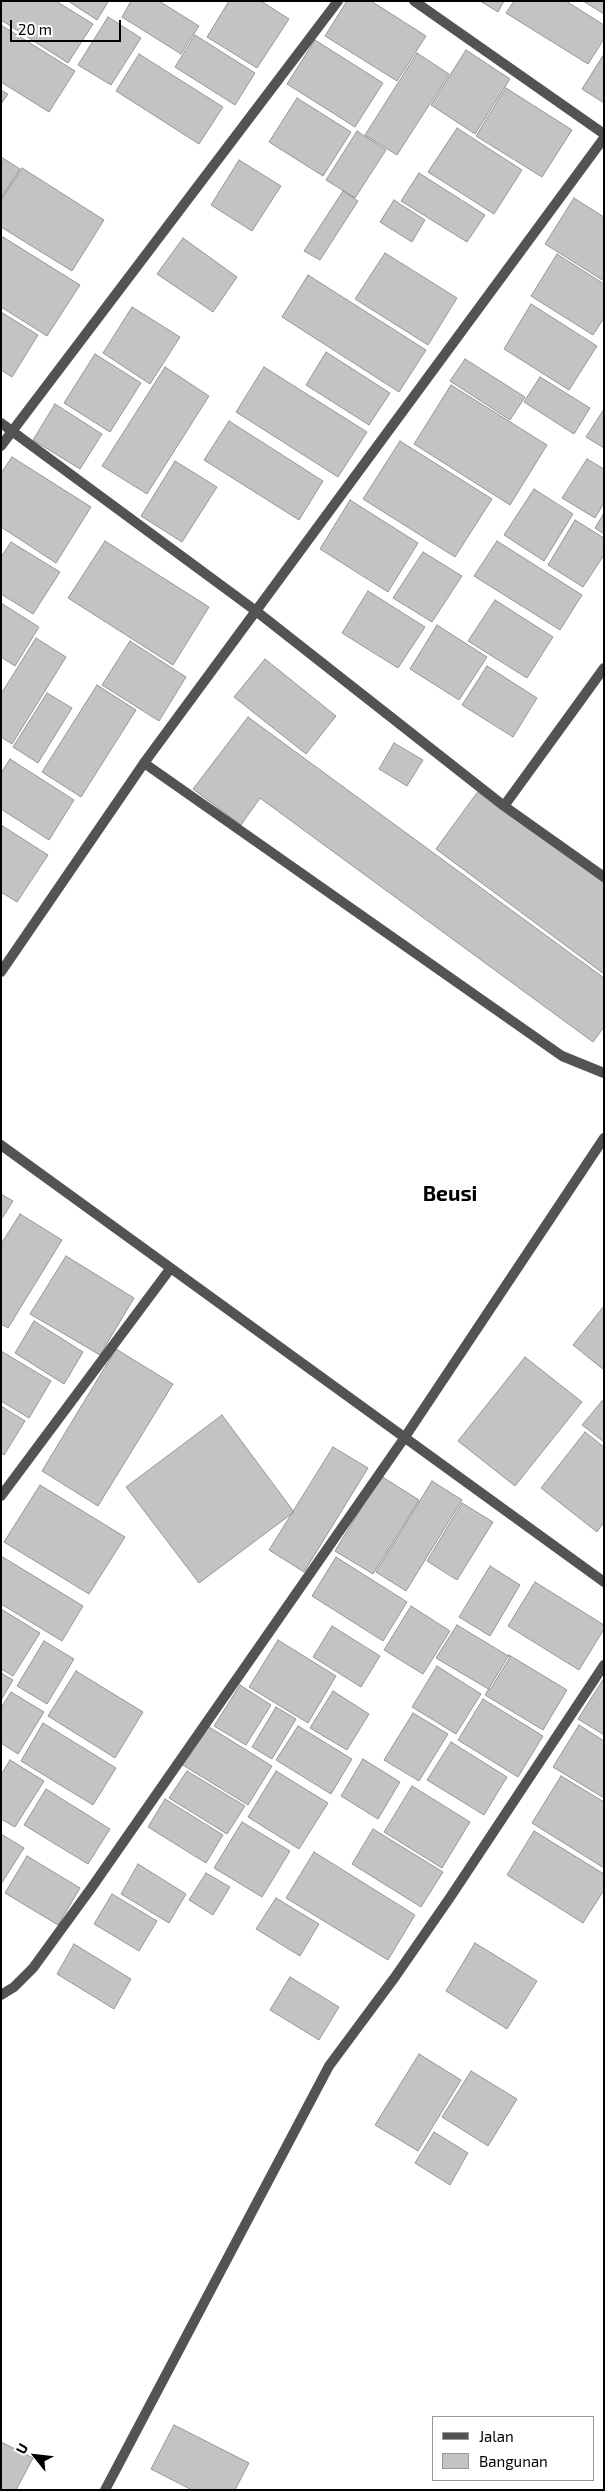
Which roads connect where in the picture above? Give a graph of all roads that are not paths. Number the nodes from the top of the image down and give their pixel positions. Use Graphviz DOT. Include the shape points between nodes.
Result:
graph roads {
  1 [pos="338,1"];
  2 [pos="414,1"];
  3 [pos="604,134"];
  4 [pos="604,138"];
  5 [pos="1,423"];
  6 [pos="12,431"];
  7 [pos="1,446"];
  8 [pos="256,611"];
  9 [pos="604,668"];
  10 [pos="144,763"];
  11 [pos="504,806"];
  12 [pos="604,877"];
  13 [pos="1,972"];
  14 [pos="604,1073"];
  15 [pos="604,1138"];
  16 [pos="1,1146"];
  17 [pos="170,1269"];
  18 [pos="405,1437"];
  19 [pos="1,1496"];
  20 [pos="604,1582"];
  21 [pos="604,1665"];
  22 [pos="1,1995"];
  23 [pos="105,2490"];
  1 -- 6 [label="street"];
  2 -- 3 [label="street"];
  4 -- 8 [label="street"];
  5 -- 6 [label="street"];
  6 -- 7 [label="street"];
  6 -- 8 [label="street"];
  8 -- 10 [label="street"];
  8 -- 11 [label="street"];
  9 -- 11 [label="street"];
  10 -- 13 [label="street"];
  10 -- 14 [label="street" via="562,1056"];
  11 -- 12 [label="street"];
  15 -- 18 [label="street"];
  16 -- 17 [label="street"];
  17 -- 18 [label="street"];
  17 -- 19 [label="street"];
  18 -- 20 [label="street"];
  18 -- 22 [label="street" via="86,1896 33,1968"];
  21 -- 23 [label="street" via="451,1896 328,2066"];
}
